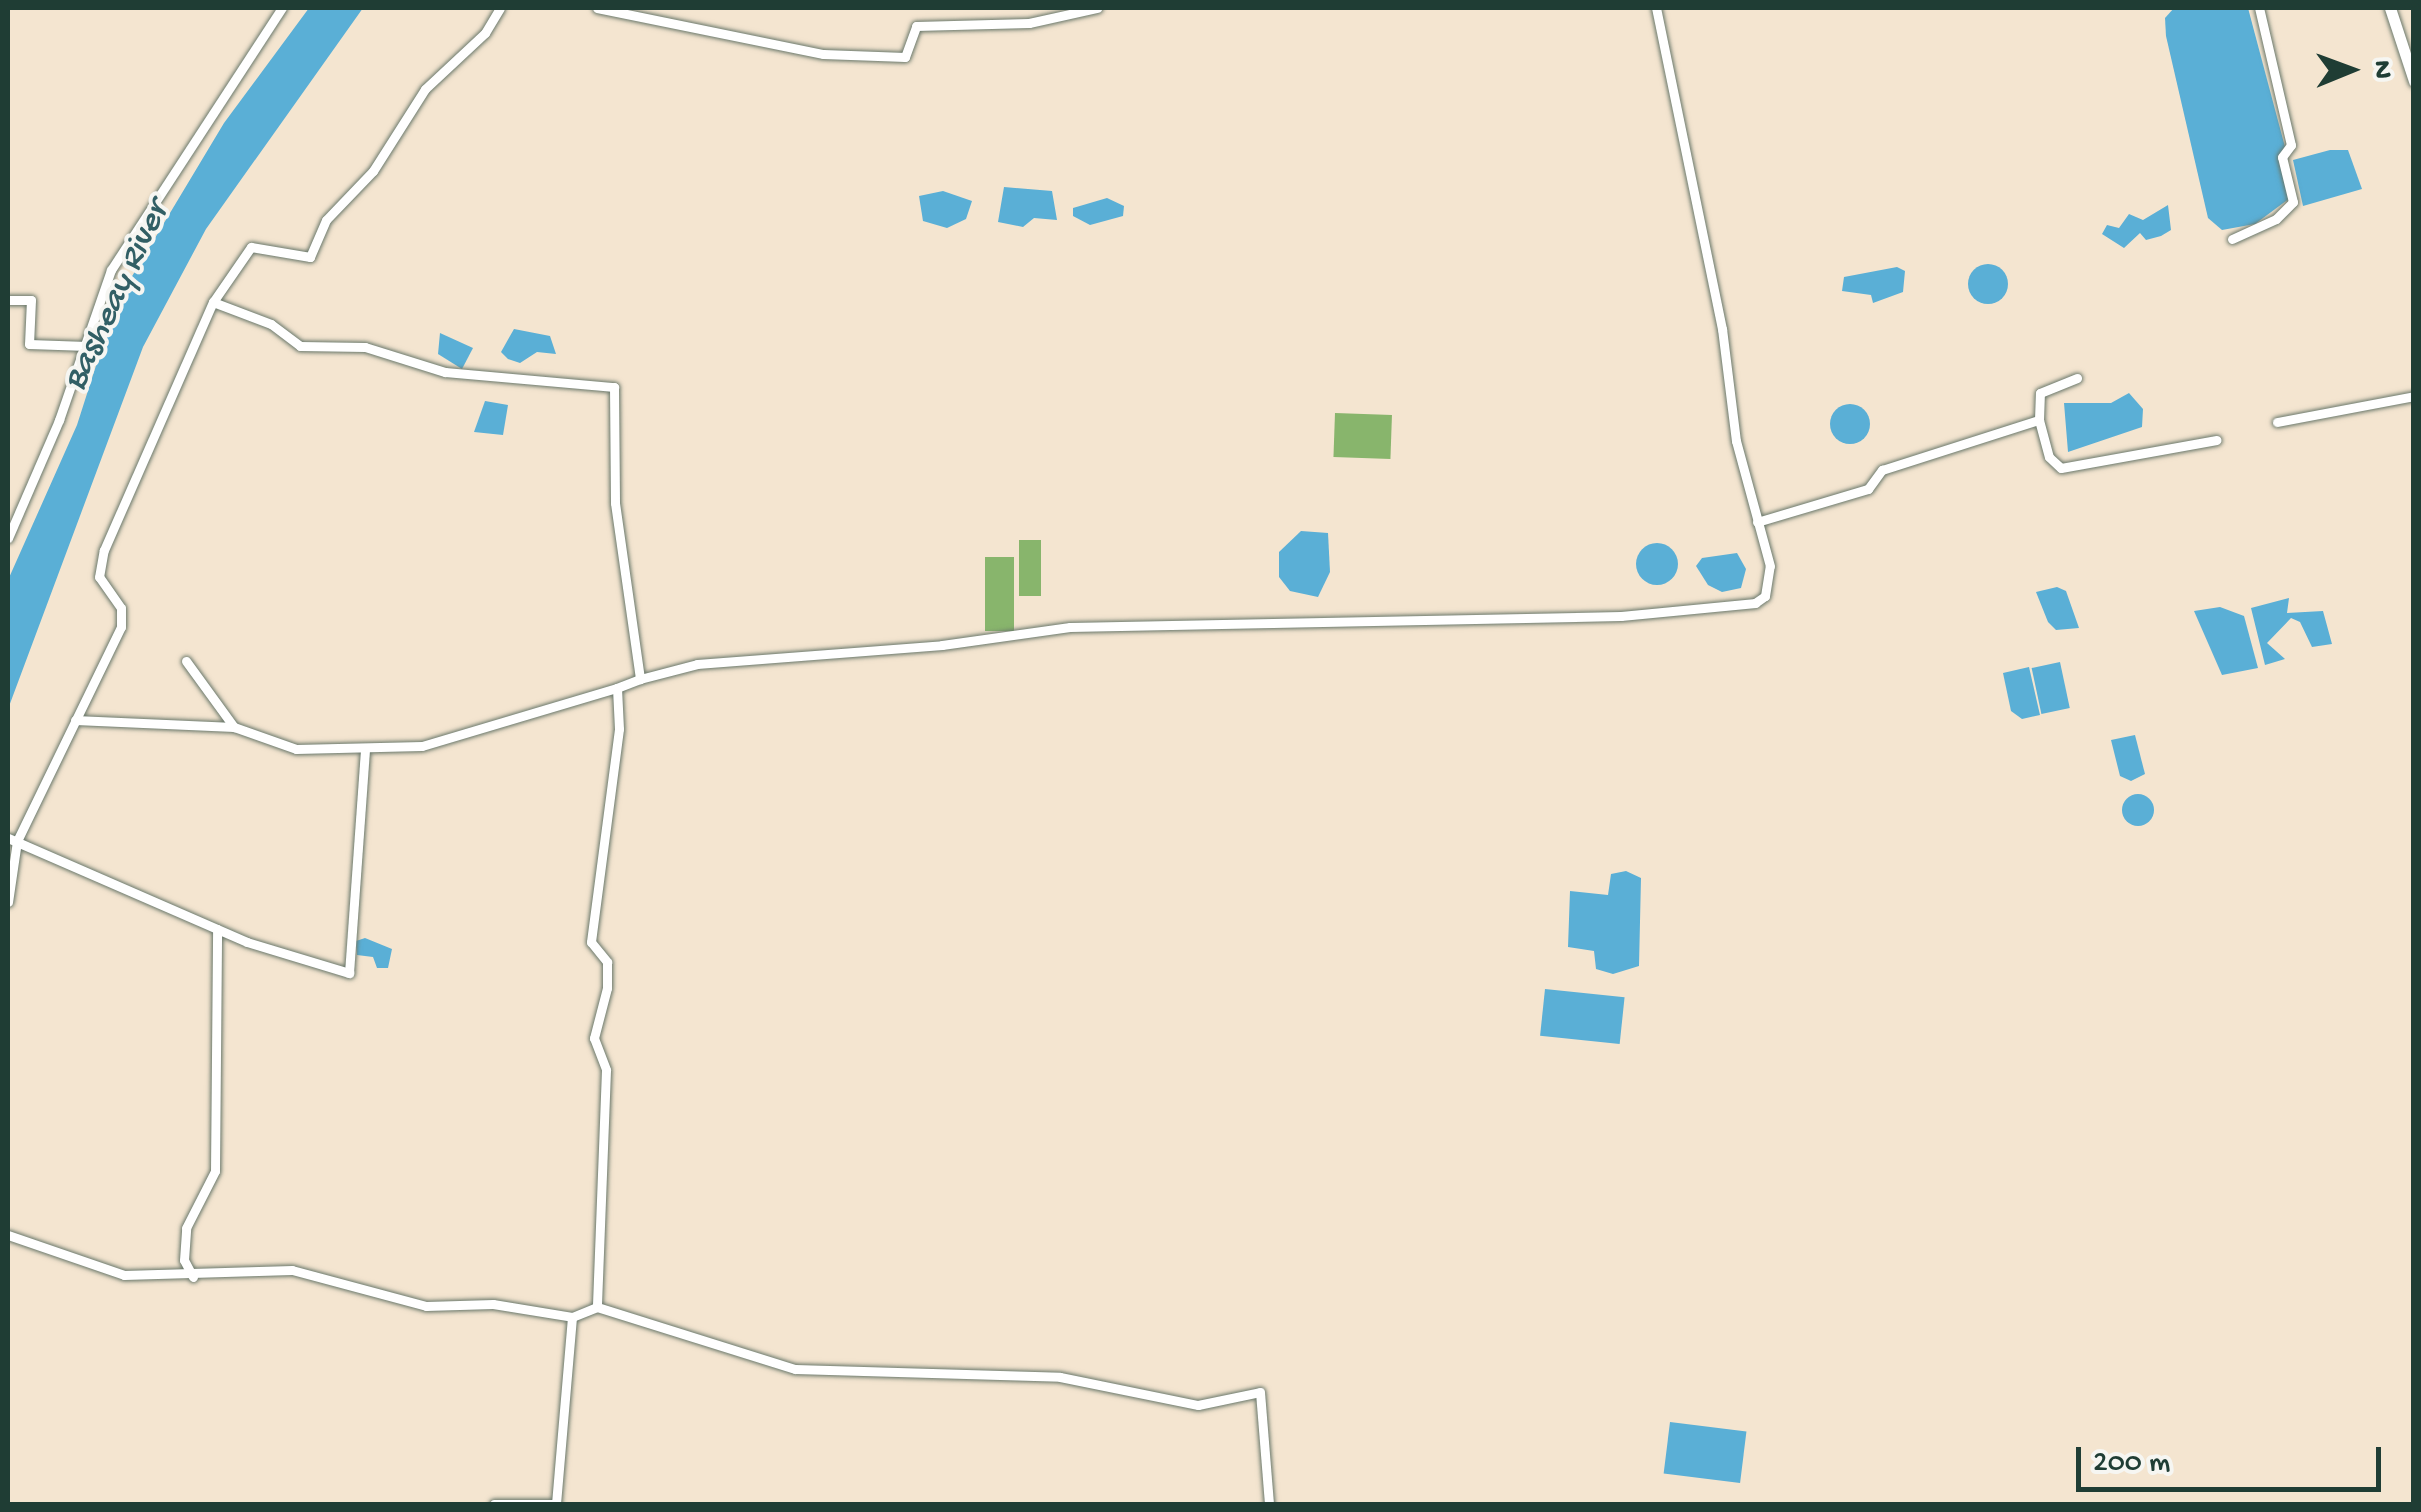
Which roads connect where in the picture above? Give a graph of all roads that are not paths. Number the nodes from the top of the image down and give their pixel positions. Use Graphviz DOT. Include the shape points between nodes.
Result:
graph roads {
  1 [pos="282,8"];
  2 [pos="500,8"];
  3 [pos="597,8"];
  4 [pos="1097,8"];
  5 [pos="1656,8"];
  6 [pos="2258,8"];
  7 [pos="2390,8"];
  8 [pos="2414,81"];
  9 [pos="2232,239"];
  10 [pos="8,300"];
  11 [pos="214,302"];
  12 [pos="87,346"];
  13 [pos="2077,378"];
  14 [pos="2414,396"];
  15 [pos="2039,420"];
  16 [pos="2277,422"];
  17 [pos="2217,440"];
  18 [pos="1757,522"];
  19 [pos="8,538"];
  20 [pos="186,661"];
  21 [pos="640,679"];
  22 [pos="617,688"];
  23 [pos="75,720"];
  24 [pos="234,727"];
  25 [pos="365,748"];
  26 [pos="12,839"];
  27 [pos="8,902"];
  28 [pos="216,929"];
  29 [pos="8,1235"];
  30 [pos="193,1277"];
  31 [pos="598,1307"];
  32 [pos="572,1318"];
  33 [pos="494,1504"];
  34 [pos="1269,1504"];
  1 -- 12 [label="street" via="111,270"];
  2 -- 11 [label="street" via="484,33 425,89 373,171 326,220 310,257 251,246"];
  3 -- 4 [label="street" via="822,54 905,57 916,26 1029,24"];
  5 -- 18 [label="street"];
  6 -- 9 [label="street" via="2291,146 2282,157 2293,202 2276,219"];
  7 -- 8 [label="street"];
  10 -- 12 [label="street" via="31,300 29,344"];
  11 -- 21 [label="street" via="271,324 300,346 365,347 444,372 614,387 615,503"];
  11 -- 23 [label="street" via="104,550 99,576 120,608 121,627"];
  12 -- 19 [label="street"];
  13 -- 15 [label="street" via="2040,393"];
  14 -- 16 [label="street"];
  15 -- 17 [label="street" via="2049,457 2061,468"];
  15 -- 18 [label="street" via="1882,470 1868,489"];
  18 -- 21 [label="street" via="1771,582 1755,603 1620,616 1070,628 942,646 697,664"];
  20 -- 24 [label="street"];
  21 -- 22 [label="street"];
  22 -- 25 [label="street" via="422,746"];
  22 -- 31 [label="street" via="619,729 592,942 607,962 594,1038 606,1070"];
  23 -- 24 [label="street"];
  23 -- 26 [label="street"];
  24 -- 25 [label="street" via="279,746"];
  25 -- 28 [label="street" via="349,973"];
  26 -- 27 [label="street"];
  26 -- 28 [label="street"];
  28 -- 30 [label="street" via="215,1172 186,1228 184,1260"];
  29 -- 30 [label="street" via="124,1275"];
  30 -- 32 [label="street" via="292,1270 426,1306 493,1304"];
  31 -- 32 [label="street"];
  31 -- 34 [label="street" via="795,1369 1060,1377 1198,1405 1260,1392"];
  32 -- 33 [label="street" via="556,1504"];
}
